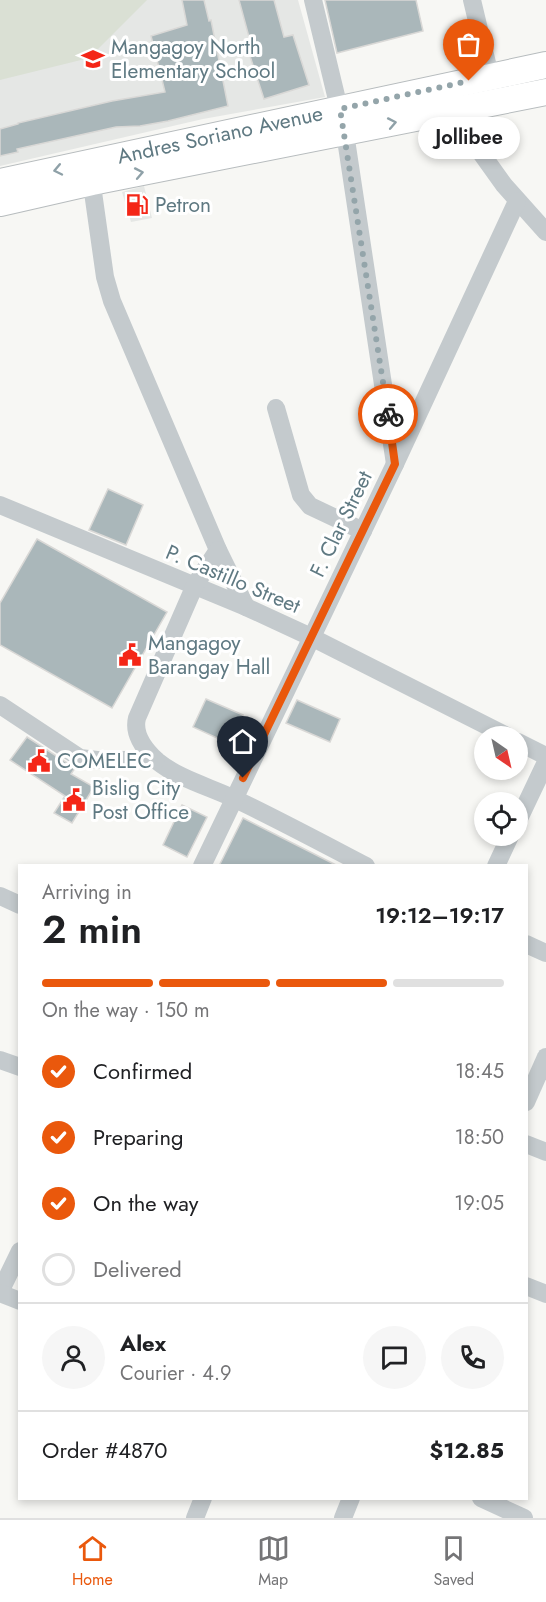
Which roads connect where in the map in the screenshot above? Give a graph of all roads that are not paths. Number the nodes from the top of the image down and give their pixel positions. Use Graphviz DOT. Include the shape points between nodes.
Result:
graph roads {
  1 [pos="313,0"];
  2 [pos="472,0"];
  3 [pos="546,65"];
  4 [pos="490,77"];
  5 [pos="546,92"];
  6 [pos="497,102"];
  7 [pos="451,111"];
  8 [pos="343,121"];
  9 [pos="90,173"];
  10 [pos="0,182"];
  11 [pos="517,201"];
  12 [pos="0,203"];
  13 [pos="546,232"];
  14 [pos="276,408"];
  15 [pos="395,464"];
  16 [pos="0,506"];
  17 [pos="363,531"];
  18 [pos="218,550"];
  19 [pos="195,585"];
  20 [pos="246,607"];
  21 [pos="312,637"];
  22 [pos="0,705"];
  23 [pos="487,726"];
  24 [pos="528,747"];
  25 [pos="546,756"];
  26 [pos="156,760"];
  27 [pos="546,762"];
  28 [pos="233,798"];
  29 [pos="528,800"];
  30 [pos="505,846"];
  31 [pos="203,864"];
  32 [pos="362,864"];
  33 [pos="497,864"];
  34 [pos="0,896"];
  35 [pos="18,904"];
  36 [pos="528,946"];
  37 [pos="546,953"];
  38 [pos="546,1057"];
  39 [pos="0,1060"];
  40 [pos="18,1066"];
  41 [pos="528,1098"];
  42 [pos="528,1145"];
  43 [pos="546,1152"];
  44 [pos="18,1255"];
  45 [pos="528,1287"];
  46 [pos="0,1292"];
  47 [pos="546,1294"];
  48 [pos="18,1300"];
  49 [pos="202,1500"];
  50 [pos="350,1500"];
  51 [pos="485,1500"];
  52 [pos="195,1518"];
  53 [pos="343,1518"];
  54 [pos="524,1518"];
  1 -- 8 [label="street"];
  2 -- 4 [label="street"];
  3 -- 4 [label="highway, Andres Soriano Avenue"];
  4 -- 6 [label="street"];
  4 -- 8 [label="highway, Andres Soriano Avenue"];
  5 -- 6 [label="highway, Andres Soriano Avenue"];
  6 -- 7 [label="highway, Andres Soriano Avenue"];
  8 -- 7 [label="highway, Andres Soriano Avenue, one-way"];
  7 -- 11 [label="street"];
  8 -- 9 [label="highway, Andres Soriano Avenue"];
  8 -- 15 [label="street"];
  9 -- 10 [label="highway, Andres Soriano Avenue, one-way"];
  9 -- 12 [label="highway, Andres Soriano Avenue"];
  9 -- 18 [label="street" via="112,301"];
  11 -- 13 [label="street"];
  11 -- 15 [label="street, F. Clar Street"];
  14 -- 17 [label="street" via="301,495 310,506"];
  15 -- 17 [label="street, F. Clar Street"];
  16 -- 19 [label="street, P. Castillo Street"];
  17 -- 21 [label="street, F. Clar Street"];
  18 -- 19 [label="street"];
  18 -- 20 [label="street"];
  19 -- 20 [label="street, P. Castillo Street"];
  19 -- 26 [label="street" via="135,724 138,736"];
  20 -- 21 [label="street, P. Castillo Street"];
  21 -- 23 [label="street, P. Castillo Street"];
  21 -- 28 [label="street, F. Clar Street"];
  22 -- 26 [label="street" via="80,758"];
  24 -- 25 [label="street"];
  26 -- 28 [label="street"];
  27 -- 29 [label="street"];
  28 -- 31 [label="street, F. Clar Street"];
  28 -- 32 [label="street"];
  30 -- 33 [label="street"];
  34 -- 35 [label="street"];
  36 -- 37 [label="street"];
  38 -- 41 [label="street"];
  39 -- 40 [label="street"];
  42 -- 43 [label="street"];
  44 -- 46 [label="street"];
  45 -- 47 [label="street"];
  46 -- 48 [label="street"];
  49 -- 52 [label="street"];
  50 -- 53 [label="street"];
  51 -- 54 [label="street"];
}
